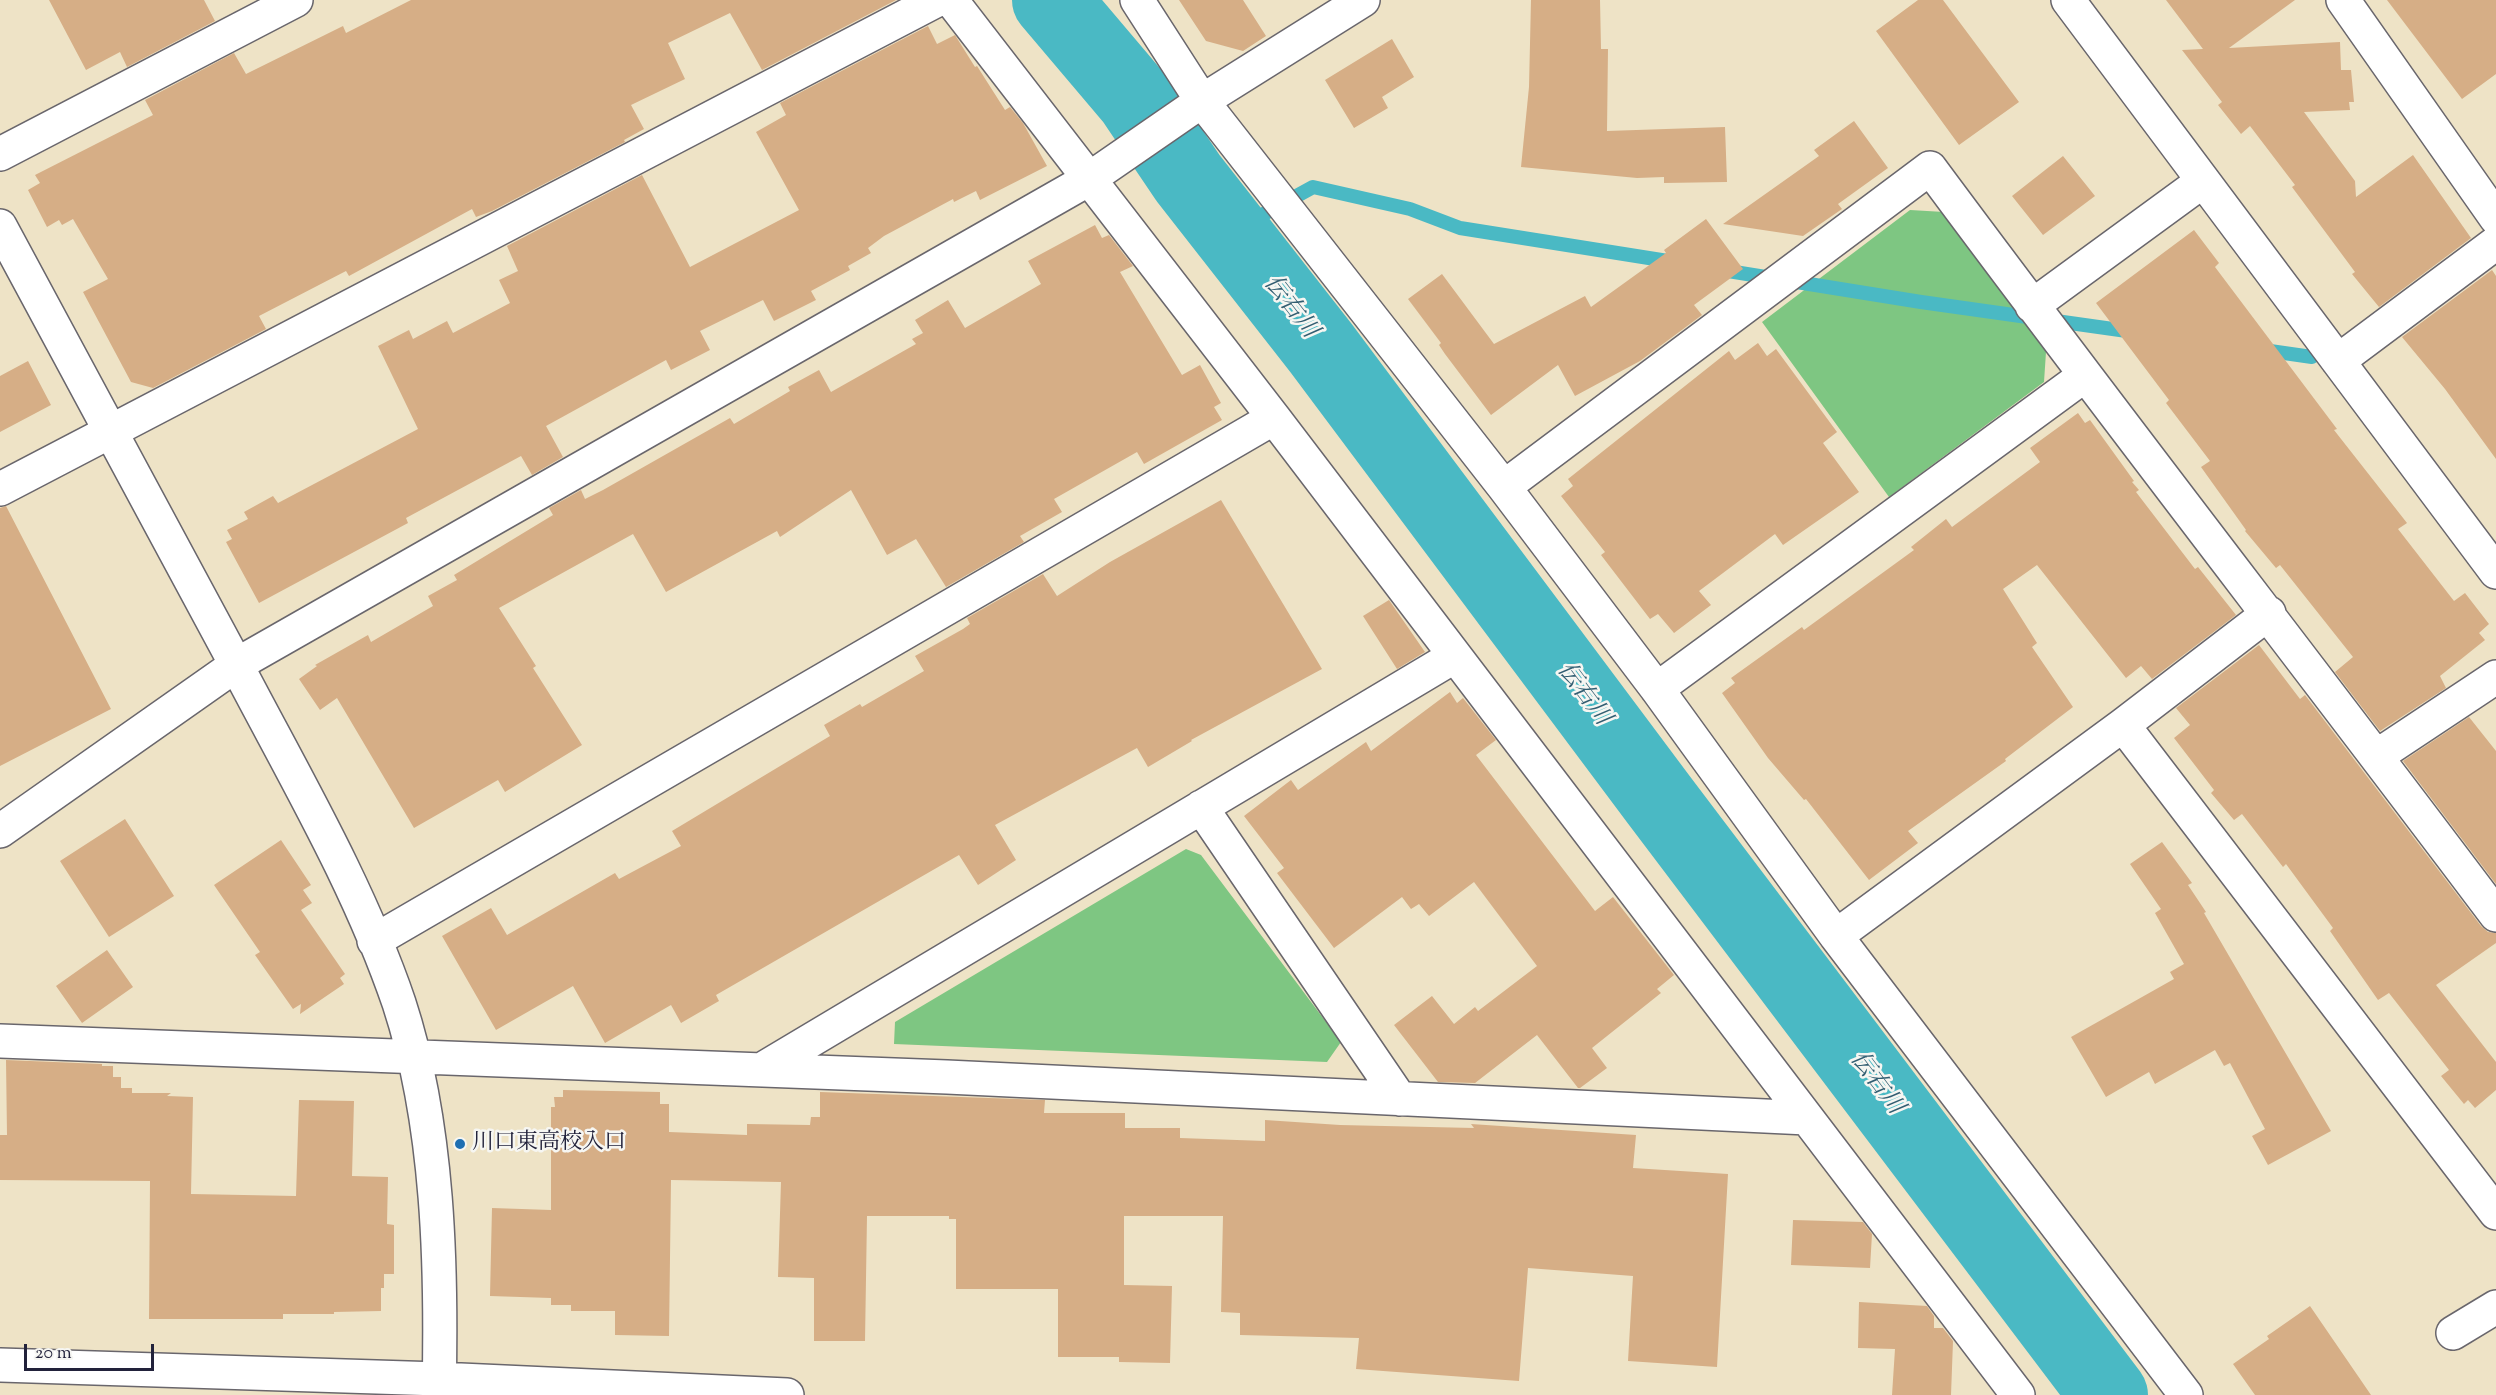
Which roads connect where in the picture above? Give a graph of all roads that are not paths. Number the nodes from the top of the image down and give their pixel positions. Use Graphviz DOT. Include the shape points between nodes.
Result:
graph roads {
  1 [pos="296,0"];
  2 [pos="936,0"];
  3 [pos="951,0"];
  4 [pos="1137,0"];
  5 [pos="1363,0"];
  6 [pos="2068,0"];
  7 [pos="2343,0"];
  8 [pos="1202,101"];
  9 [pos="0,154"];
  10 [pos="1089,179"];
  11 [pos="2203,181"];
  12 [pos="2496,218"];
  13 [pos="0,226"];
  14 [pos="2496,243"];
  15 [pos="2032,306"];
  16 [pos="2338,362"];
  17 [pos="2084,376"];
  18 [pos="1274,418"];
  19 [pos="112,431"];
  20 [pos="1504,487"];
  21 [pos="0,489"];
  22 [pos="2496,572"];
  23 [pos="2269,613"];
  24 [pos="1455,656"];
  25 [pos="236,665"];
  26 [pos="2496,677"];
  27 [pos="1657,689"];
  28 [pos="2123,726"];
  29 [pos="2377,756"];
  30 [pos="1202,807"];
  31 [pos="0,831"];
  32 [pos="2496,915"];
  33 [pos="1836,936"];
  34 [pos="374,941"];
  35 [pos="0,1041"];
  36 [pos="413,1056"];
  37 [pos="761,1070"];
  38 [pos="1400,1099"];
  39 [pos="1807,1118"];
  40 [pos="2496,1214"];
  41 [pos="2496,1307"];
  42 [pos="2453,1333"];
  43 [pos="0,1365"];
  44 [pos="439,1387"];
  45 [pos="787,1395"];
  46 [pos="2018,1395"];
  47 [pos="2186,1395"];
  1 -- 9 [label="street"];
  2 -- 19 [label="street"];
  3 -- 10 [label="street"];
  4 -- 8 [label="street"];
  5 -- 8 [label="street"];
  6 -- 11 [label="street"];
  7 -- 12 [label="street"];
  8 -- 10 [label="street"];
  8 -- 20 [label="street"];
  10 -- 18 [label="street"];
  10 -- 25 [label="street"];
  11 -- 15 [label="street"];
  11 -- 16 [label="street"];
  13 -- 19 [label="street"];
  14 -- 16 [label="street"];
  15 -- 17 [label="street"];
  15 -- 20 [label="street" via="1930,168"];
  16 -- 22 [label="street"];
  17 -- 23 [label="street"];
  17 -- 27 [label="street"];
  18 -- 24 [label="street"];
  18 -- 34 [label="street"];
  19 -- 21 [label="street"];
  19 -- 25 [label="street"];
  20 -- 27 [label="street"];
  23 -- 28 [label="street"];
  23 -- 29 [label="street"];
  24 -- 30 [label="street"];
  24 -- 39 [label="street"];
  25 -- 31 [label="street"];
  25 -- 34 [label="street" via="340,861"];
  26 -- 29 [label="street"];
  27 -- 33 [label="street"];
  28 -- 33 [label="street"];
  28 -- 40 [label="street"];
  29 -- 32 [label="street"];
  30 -- 37 [label="street"];
  30 -- 38 [label="street"];
  33 -- 47 [label="street"];
  34 -- 36 [label="street" via="399,1004"];
  35 -- 36 [label="street"];
  36 -- 37 [label="street"];
  36 -- 44 [label="street" via="436,1208"];
  37 -- 38 [label="street"];
  38 -- 39 [label="street"];
  39 -- 46 [label="street"];
  41 -- 42 [label="street"];
  43 -- 44 [label="street"];
  44 -- 45 [label="street"];
}
